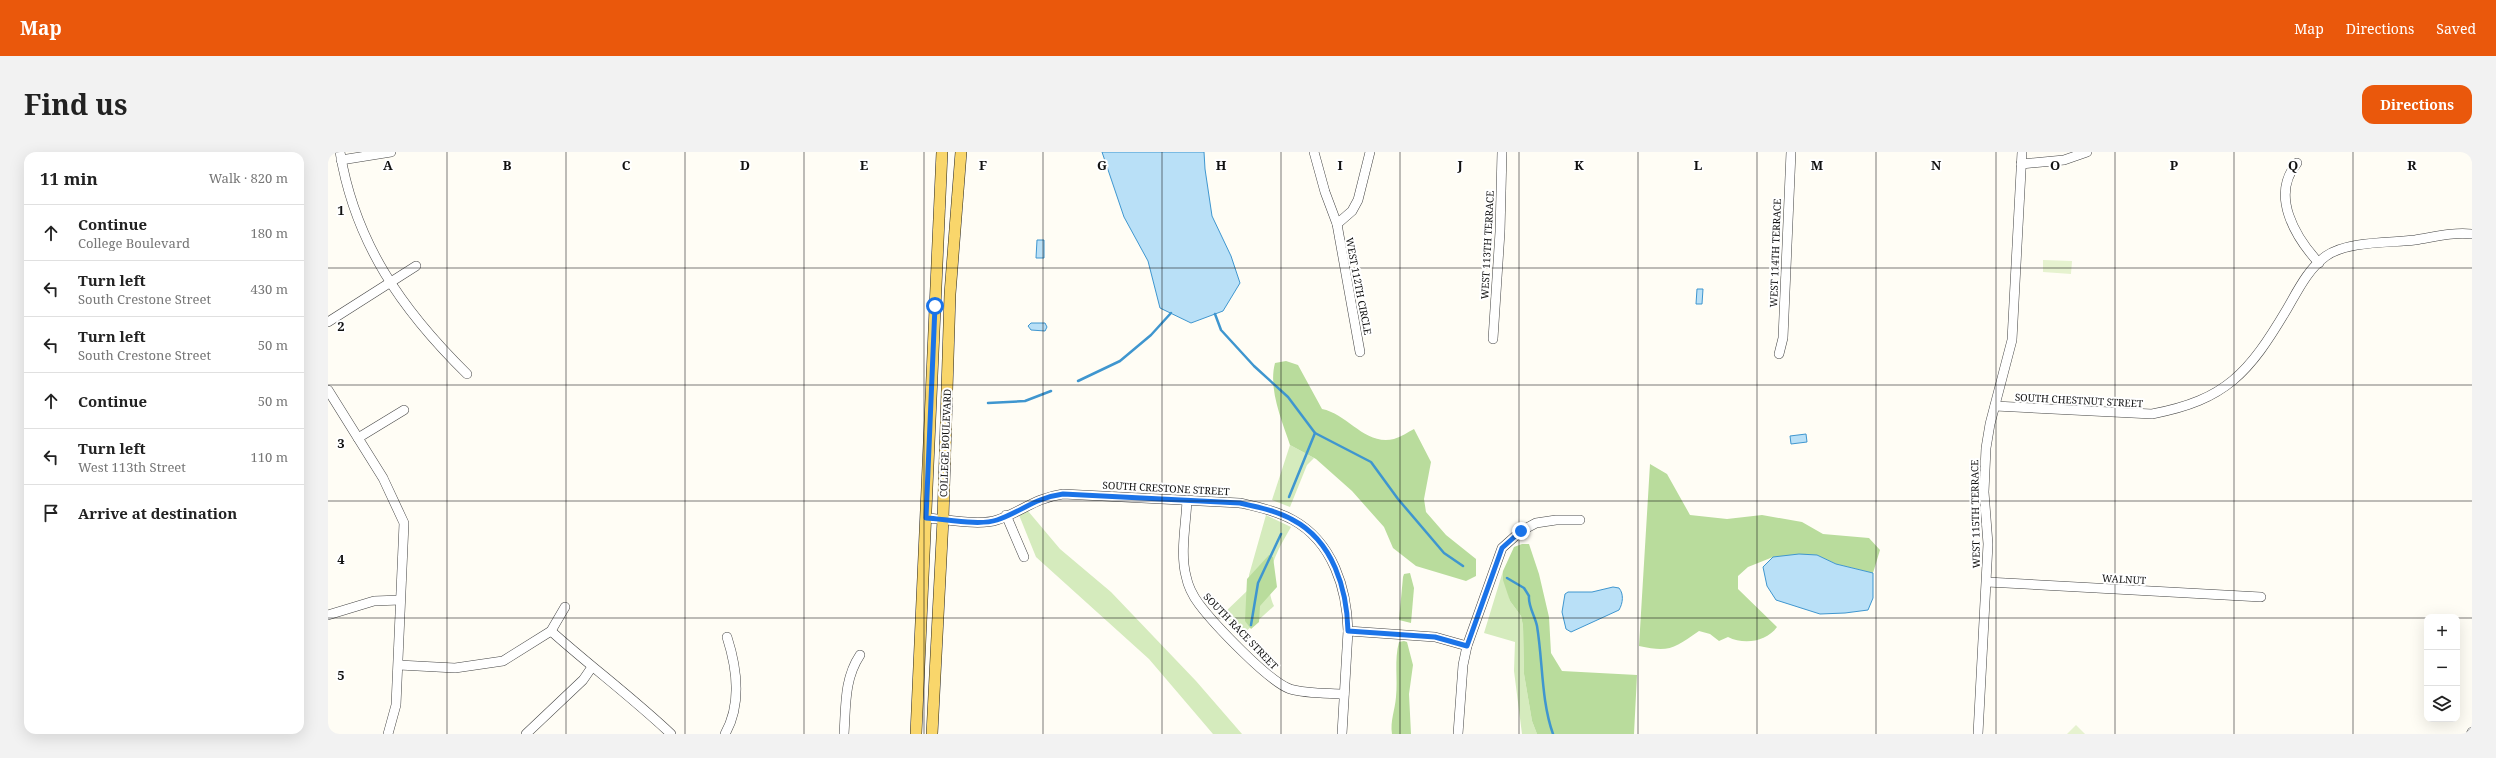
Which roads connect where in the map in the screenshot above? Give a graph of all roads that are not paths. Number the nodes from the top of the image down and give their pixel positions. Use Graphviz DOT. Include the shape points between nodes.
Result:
graph roads {
  1 [pos="391,152"];
  2 [pos="942,152"];
  3 [pos="961,152"];
  4 [pos="1314,152"];
  5 [pos="1370,152"];
  6 [pos="1502,152"];
  7 [pos="1791,152"];
  8 [pos="2022,152"];
  9 [pos="2087,152"];
  10 [pos="341,156"];
  11 [pos="2297,163"];
  12 [pos="2021,164"];
  13 [pos="1337,224"];
  14 [pos="2472,234"];
  15 [pos="2319,263"];
  16 [pos="416,266"];
  17 [pos="389,283"];
  18 [pos="328,322"];
  19 [pos="1493,339"];
  20 [pos="1360,352"];
  21 [pos="1779,354"];
  22 [pos="467,374"];
  23 [pos="328,390"];
  24 [pos="1995,406"];
  25 [pos="404,410"];
  26 [pos="358,438"];
  27 [pos="1187,500"];
  28 [pos="1006,515"];
  29 [pos="926,518"];
  30 [pos="943,519"];
  31 [pos="1580,520"];
  32 [pos="1024,557"];
  33 [pos="1987,582"];
  34 [pos="2261,597"];
  35 [pos="400,600"];
  36 [pos="564,607"];
  37 [pos="328,615"];
  38 [pos="551,631"];
  39 [pos="1348,631"];
  40 [pos="726,637"];
  41 [pos="1467,646"];
  42 [pos="860,655"];
  43 [pos="399,665"];
  44 [pos="592,667"];
  45 [pos="1344,694"];
  46 [pos="388,734"];
  47 [pos="526,734"];
  48 [pos="671,734"];
  49 [pos="725,734"];
  50 [pos="844,734"];
  51 [pos="916,734"];
  52 [pos="932,734"];
  53 [pos="1342,734"];
  54 [pos="1458,734"];
  55 [pos="1978,734"];
  1 -- 10 [label="street"];
  2 -- 29 [label="main road, COLLEGE BOULEVARD"];
  3 -- 30 [label="main road, COLLEGE BOULEVARD" via="950,294"];
  4 -- 13 [label="street, WEST 112TH CIRCLE"];
  5 -- 13 [label="street" via="1358,200 1352,211"];
  6 -- 19 [label="street, WEST 113TH TERRACE"];
  7 -- 21 [label="street, WEST 114TH TERRACE" via="1783,338"];
  8 -- 12 [label="street, WEST 115TH TERRACE"];
  9 -- 12 [label="street" via="2064,160"];
  10 -- 17 [label="street" via="358,221"];
  11 -- 15 [label="street" via="2290,171 2286,182 2285,197 2298,237"];
  12 -- 24 [label="street, WEST 115TH TERRACE" via="2012,340"];
  13 -- 20 [label="street, WEST 112TH CIRCLE"];
  14 -- 15 [label="street, SOUTH CHESTNUT STREET" via="2449,234 2353,246 2340,249"];
  15 -- 24 [label="street, SOUTH CHESTNUT STREET" via="2312,269 2249,365 2236,379 2205,400 2175,410 2146,414"];
  16 -- 17 [label="street"];
  17 -- 18 [label="street"];
  17 -- 22 [label="street" via="424,330"];
  23 -- 26 [label="street"];
  24 -- 33 [label="street, WEST 115TH TERRACE" via="1984,471 1988,544"];
  25 -- 26 [label="street"];
  26 -- 35 [label="street" via="383,478 404,523"];
  27 -- 28 [label="street, SOUTH CRESTONE STREET" via="1063,494 1036,500"];
  27 -- 39 [label="street, SOUTH CRESTONE STREET" via="1240,503 1268,509 1294,520 1313,536 1332,560 1342,585"];
  27 -- 45 [label="street, SOUTH RACE STREET" via="1184,560 1186,576 1198,604 1264,672 1277,682 1306,692"];
  28 -- 30 [label="street, SOUTH CRESTONE STREET" via="987,522"];
  28 -- 32 [label="street"];
  29 -- 30 [label="street, SOUTH CRESTONE STREET"];
  29 -- 51 [label="main road, COLLEGE BOULEVARD"];
  30 -- 52 [label="main road, COLLEGE BOULEVARD"];
  31 -- 41 [label="street" via="1536,523 1521,531 1502,548"];
  33 -- 34 [label="street, WALNUT"];
  33 -- 55 [label="street, WEST 115TH TERRACE"];
  35 -- 37 [label="street" via="374,601"];
  35 -- 43 [label="street"];
  36 -- 38 [label="street"];
  38 -- 43 [label="street" via="503,661 455,668"];
  38 -- 44 [label="street"];
  39 -- 41 [label="street" via="1435,637"];
  39 -- 45 [label="street, SOUTH CRESTONE STREET"];
  40 -- 49 [label="street" via="734,658 737,684 731,723"];
  41 -- 54 [label="street" via="1463,665"];
  42 -- 50 [label="street" via="851,669 848,680"];
  43 -- 46 [label="street" via="396,705"];
  44 -- 47 [label="street" via="583,680"];
  44 -- 48 [label="street"];
  45 -- 53 [label="street, SOUTH CRESTONE STREET"];
}
